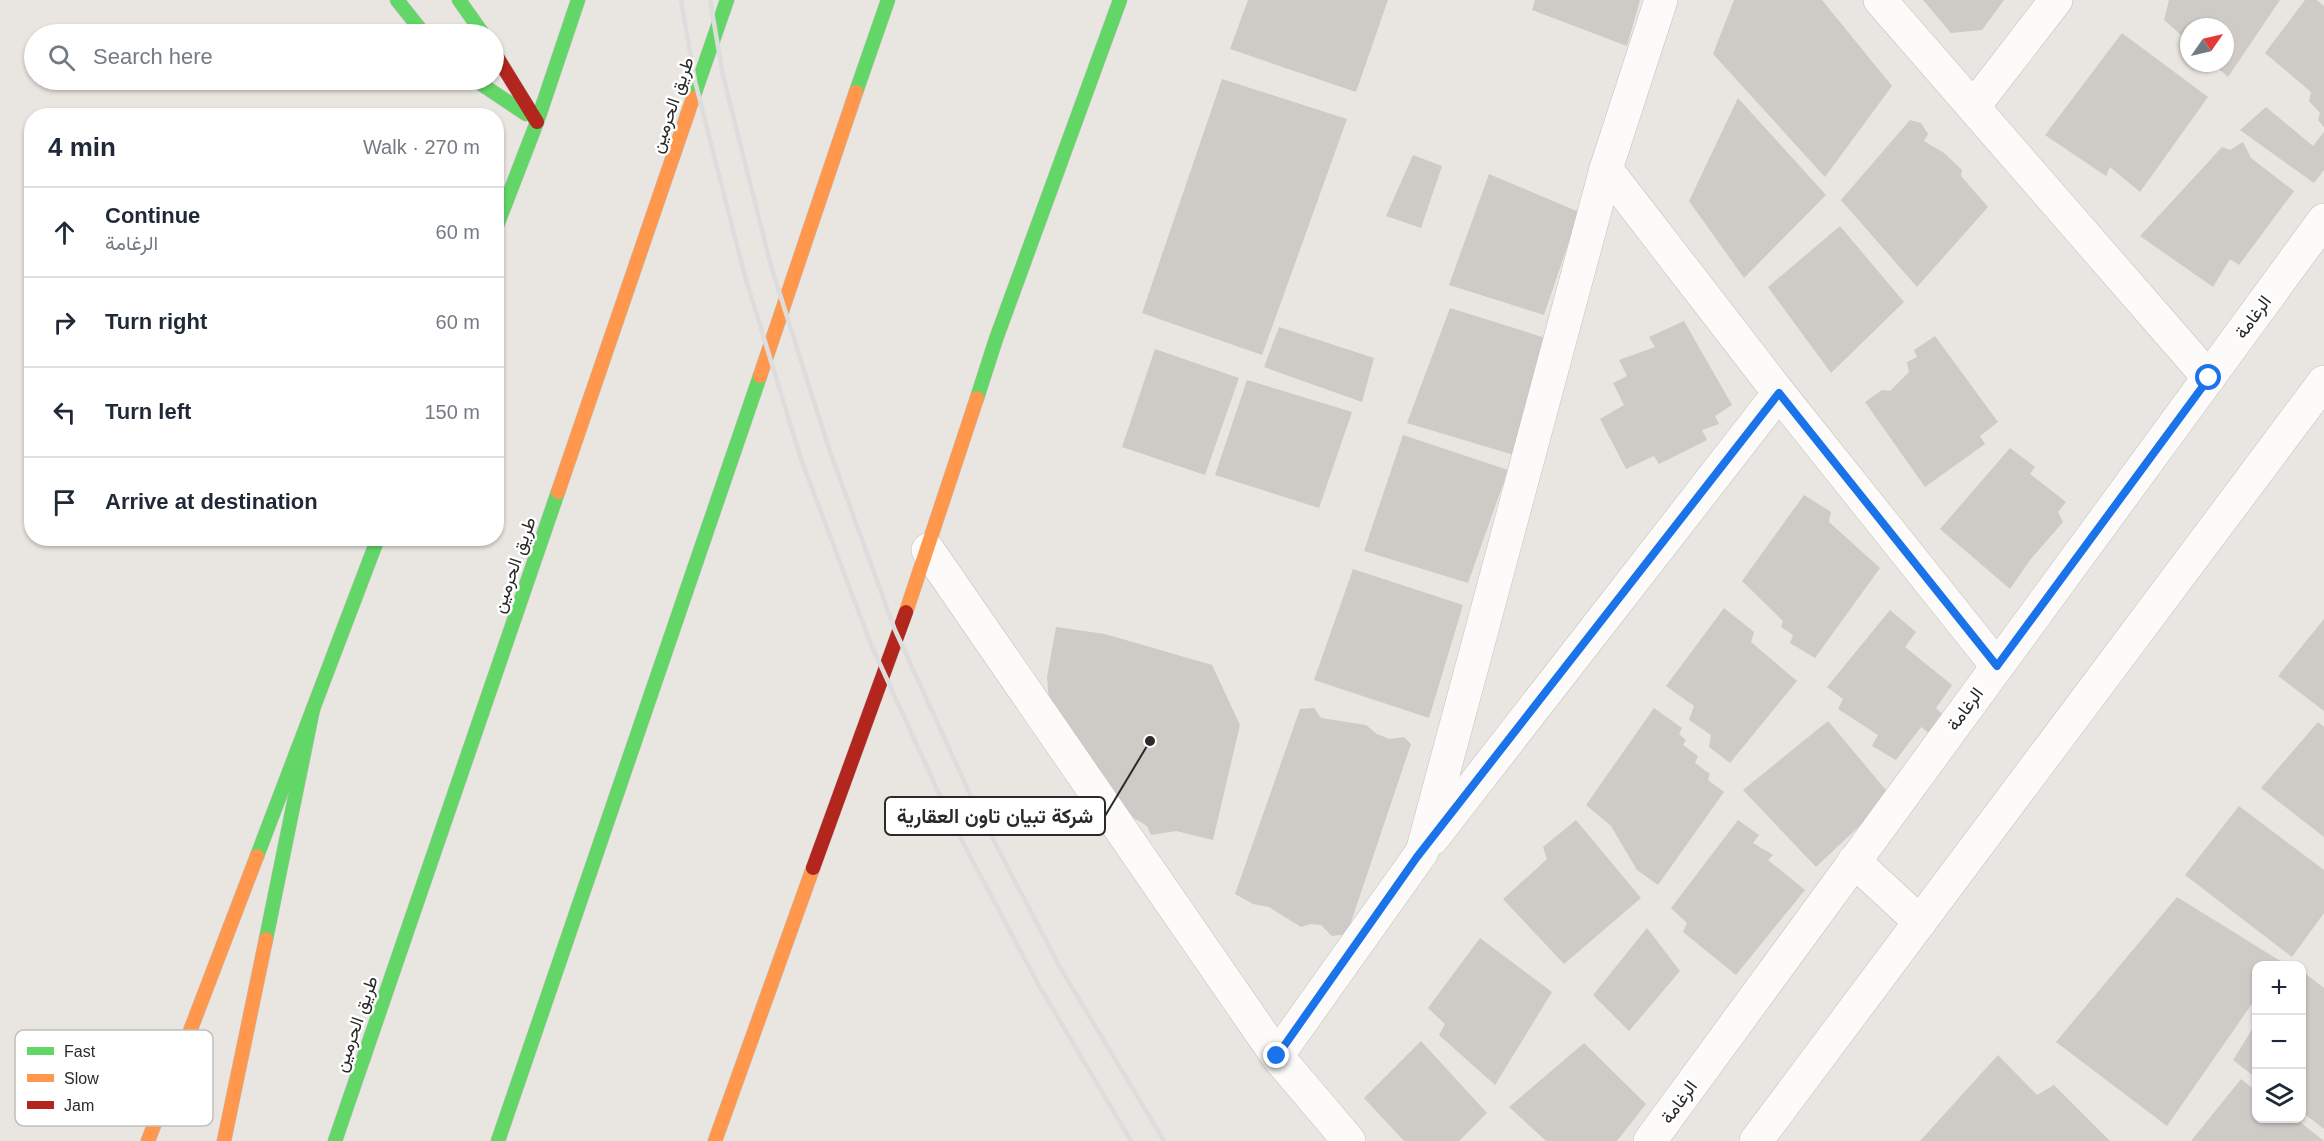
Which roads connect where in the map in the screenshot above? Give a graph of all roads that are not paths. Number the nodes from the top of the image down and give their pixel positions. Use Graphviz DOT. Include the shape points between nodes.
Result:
graph roads {
  1 [pos="397,0"];
  2 [pos="459,0"];
  3 [pos="578,0"];
  4 [pos="727,0"];
  5 [pos="888,0"];
  6 [pos="1120,0"];
  7 [pos="1661,0"];
  8 [pos="1880,0"];
  9 [pos="2056,0"];
  10 [pos="416,24"];
  11 [pos="476,24"];
  12 [pos="504,68"];
  13 [pos="490,90"];
  14 [pos="1974,106"];
  15 [pos="537,122"];
  16 [pos="1606,169"];
  17 [pos="504,207"];
  18 [pos="2324,220"];
  19 [pos="2209,378"];
  20 [pos="2324,382"];
  21 [pos="1779,393"];
  22 [pos="375,546"];
  23 [pos="928,549"];
  24 [pos="1997,666"];
  25 [pos="312,710"];
  26 [pos="1417,857"];
  27 [pos="1854,861"];
  28 [pos="1920,922"];
  29 [pos="190,1030"];
  30 [pos="1277,1056"];
  31 [pos="154,1126"];
  32 [pos="148,1141"];
  33 [pos="224,1141"];
  34 [pos="335,1141"];
  35 [pos="498,1141"];
  36 [pos="715,1141"];
  37 [pos="1349,1141"];
  38 [pos="1650,1141"];
  39 [pos="1756,1141"];
  1 -- 10 [label="main road"];
  2 -- 11 [label="main road"];
  3 -- 15 [label="main road"];
  4 -- 34 [label="main road, طريق الحرمين"];
  5 -- 35 [label="main road"];
  6 -- 23 [label="main road" via="996,339"];
  7 -- 16 [label="street"];
  8 -- 14 [label="street"];
  9 -- 14 [label="street"];
  12 -- 15 [label="main road"];
  13 -- 15 [label="main road"];
  14 -- 19 [label="street"];
  15 -- 17 [label="main road"];
  16 -- 21 [label="street"];
  16 -- 26 [label="street" via="1422,852"];
  18 -- 19 [label="street, الرغامة"];
  19 -- 24 [label="street, الرغامة"];
  20 -- 28 [label="street"];
  21 -- 24 [label="street"];
  21 -- 26 [label="street"];
  22 -- 25 [label="main road"];
  23 -- 30 [label="street"];
  23 -- 36 [label="main road"];
  24 -- 27 [label="street, الرغامة"];
  25 -- 29 [label="main road"];
  25 -- 33 [label="main road"];
  26 -- 30 [label="street"];
  27 -- 28 [label="street"];
  27 -- 38 [label="street, الرغامة"];
  28 -- 39 [label="street"];
  30 -- 37 [label="street"];
  31 -- 32 [label="main road"];
}
